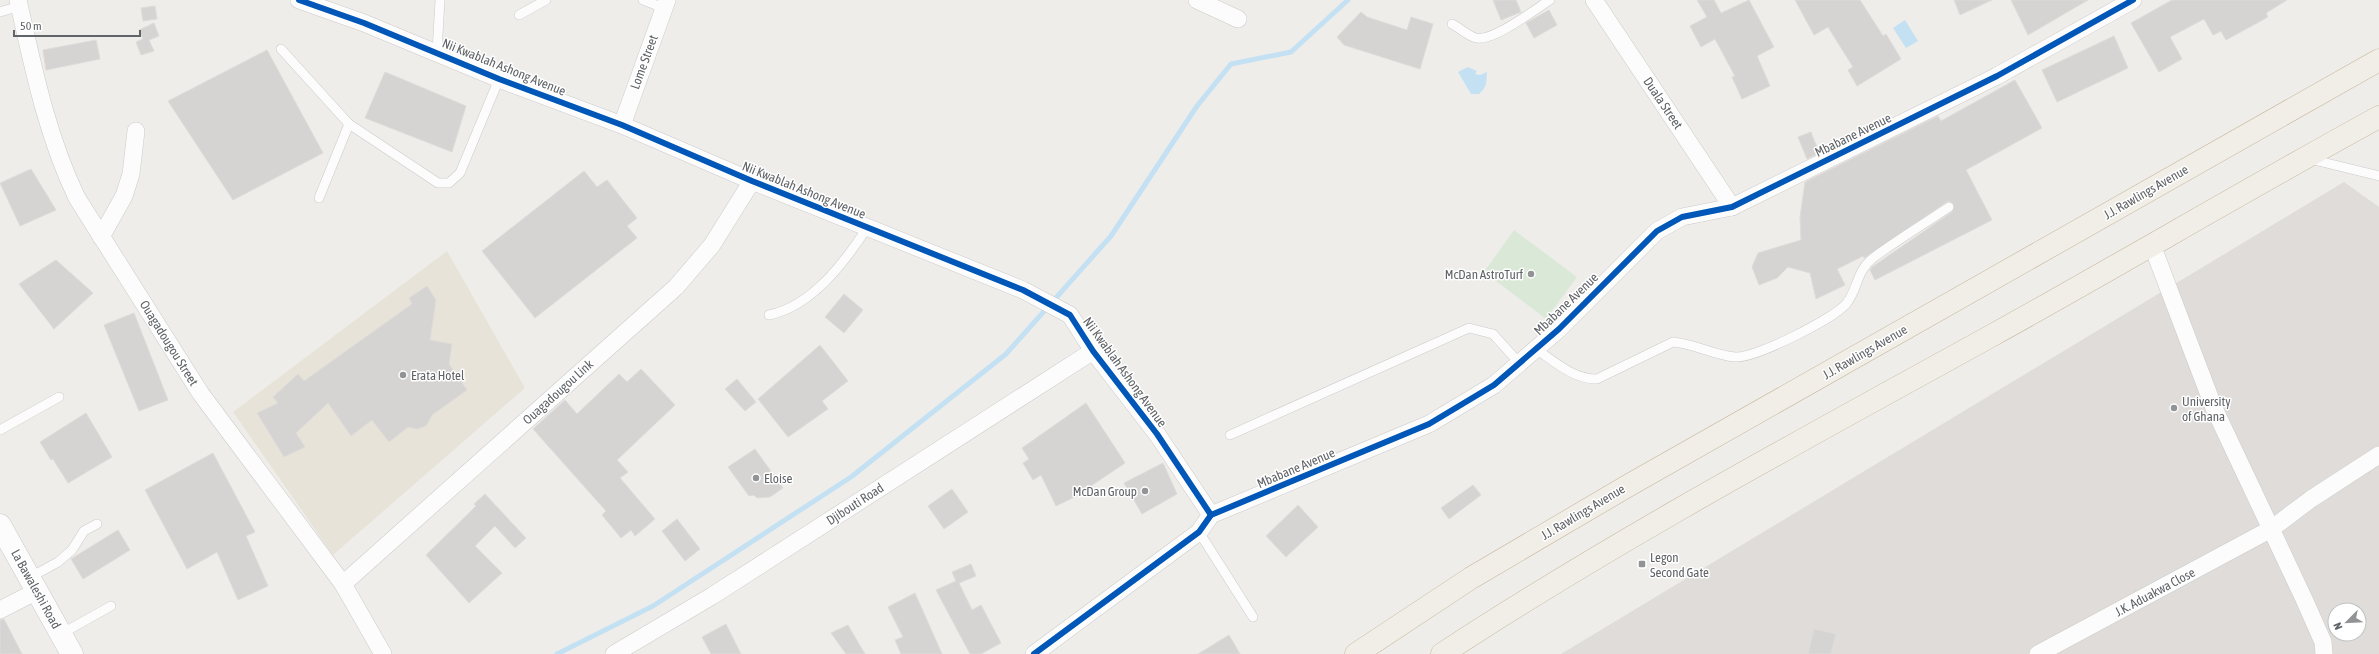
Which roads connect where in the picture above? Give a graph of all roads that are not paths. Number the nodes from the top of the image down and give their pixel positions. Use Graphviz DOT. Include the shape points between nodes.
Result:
graph roads {
  1 [pos="299,0"];
  2 [pos="440,0"];
  3 [pos="546,0"];
  4 [pos="643,0"];
  5 [pos="1196,0"];
  6 [pos="1550,0"];
  7 [pos="1594,0"];
  8 [pos="2133,0"];
  9 [pos="19,3"];
  10 [pos="666,4"];
  11 [pos="0,12"];
  12 [pos="519,15"];
  13 [pos="1238,19"];
  14 [pos="1452,24"];
  15 [pos="281,49"];
  16 [pos="437,52"];
  17 [pos="2379,60"];
  18 [pos="500,79"];
  19 [pos="2379,117"];
  20 [pos="348,124"];
  21 [pos="622,124"];
  22 [pos="136,131"];
  23 [pos="2305,158"];
  24 [pos="2379,176"];
  25 [pos="752,181"];
  26 [pos="319,198"];
  27 [pos="1732,207"];
  28 [pos="1949,207"];
  29 [pos="867,228"];
  30 [pos="101,236"];
  31 [pos="2152,245"];
  32 [pos="769,315"];
  33 [pos="1536,349"];
  34 [pos="1093,351"];
  35 [pos="1520,364"];
  36 [pos="59,397"];
  37 [pos="0,430"];
  38 [pos="1230,434"];
  39 [pos="2379,455"];
  40 [pos="1211,515"];
  41 [pos="0,524"];
  42 [pos="97,524"];
  43 [pos="2271,529"];
  44 [pos="1198,532"];
  45 [pos="33,584"];
  46 [pos="343,584"];
  47 [pos="111,606"];
  48 [pos="0,610"];
  49 [pos="1253,617"];
  50 [pos="61,634"];
  51 [pos="72,654"];
  52 [pos="383,654"];
  53 [pos="614,654"];
  54 [pos="1034,654"];
  55 [pos="1356,654"];
  56 [pos="1442,654"];
  57 [pos="2038,654"];
  58 [pos="2324,654"];
  1 -- 16 [label="street, Nii Kwablah Ashong Avenue"];
  2 -- 16 [label="lane"];
  3 -- 12 [label="lane"];
  4 -- 10 [label="lane"];
  5 -- 13 [label="street"];
  6 -- 14 [label="lane" via="1484,39 1475,38"];
  7 -- 27 [label="street, Duala Street"];
  8 -- 27 [label="street, Mbabane Avenue" via="1997,76"];
  9 -- 11 [label="lane"];
  9 -- 30 [label="street, Ouagadougou Street" via="50,132 77,198"];
  10 -- 21 [label="street, Lome Street"];
  15 -- 20 [label="lane"];
  16 -- 18 [label="street, Nii Kwablah Ashong Avenue"];
  17 -- 55 [label="highway, J.J. Rawlings Avenue" via="1631,484 1471,578"];
  18 -- 20 [label="lane" via="460,173 449,183 438,183"];
  18 -- 21 [label="street, Nii Kwablah Ashong Avenue"];
  19 -- 23 [label="highway"];
  20 -- 26 [label="lane"];
  21 -- 25 [label="street, Nii Kwablah Ashong Avenue"];
  22 -- 30 [label="street" via="131,174 124,196"];
  23 -- 24 [label="lane"];
  23 -- 31 [label="highway"];
  25 -- 29 [label="street, Nii Kwablah Ashong Avenue"];
  25 -- 46 [label="street, Ouagadougou Link" via="712,245 676,287"];
  27 -- 33 [label="street, Mbabane Avenue" via="1682,217 1657,231"];
  28 -- 33 [label="lane" via="1873,258 1858,276 1846,304 1836,313 1751,356 1735,357 1686,343 1673,342 1597,379 1584,379"];
  29 -- 32 [label="lane" via="843,263 810,295 783,312"];
  29 -- 34 [label="street, Nii Kwablah Ashong Avenue" via="1023,290 1070,315"];
  30 -- 46 [label="street, Ouagadougou Street" via="201,394"];
  31 -- 43 [label="street" via="2214,408"];
  31 -- 56 [label="highway" via="1717,487"];
  33 -- 35 [label="street, Mbabane Avenue"];
  34 -- 40 [label="street, Nii Kwablah Ashong Avenue" via="1157,434"];
  34 -- 53 [label="street, Djibouti Road" via="712,596"];
  35 -- 38 [label="lane" via="1493,334 1469,328"];
  35 -- 40 [label="street, Mbabane Avenue" via="1494,385 1429,424"];
  36 -- 37 [label="lane"];
  39 -- 43 [label="street, J.K. Aduakwa Close" via="2311,498"];
  40 -- 44 [label="street, Mbabane Avenue"];
  41 -- 45 [label="main road, La Bawaleshi Road"];
  42 -- 45 [label="lane" via="84,530 72,550"];
  43 -- 57 [label="street, J.K. Aduakwa Close"];
  43 -- 58 [label="street" via="2323,642"];
  44 -- 49 [label="lane"];
  44 -- 54 [label="street, Mbabane Avenue"];
  45 -- 48 [label="street"];
  45 -- 50 [label="main road, La Bawaleshi Road"];
  46 -- 52 [label="street, Ouagadougou Street"];
  47 -- 50 [label="lane"];
  50 -- 51 [label="main road, La Bawaleshi Road"];
}
